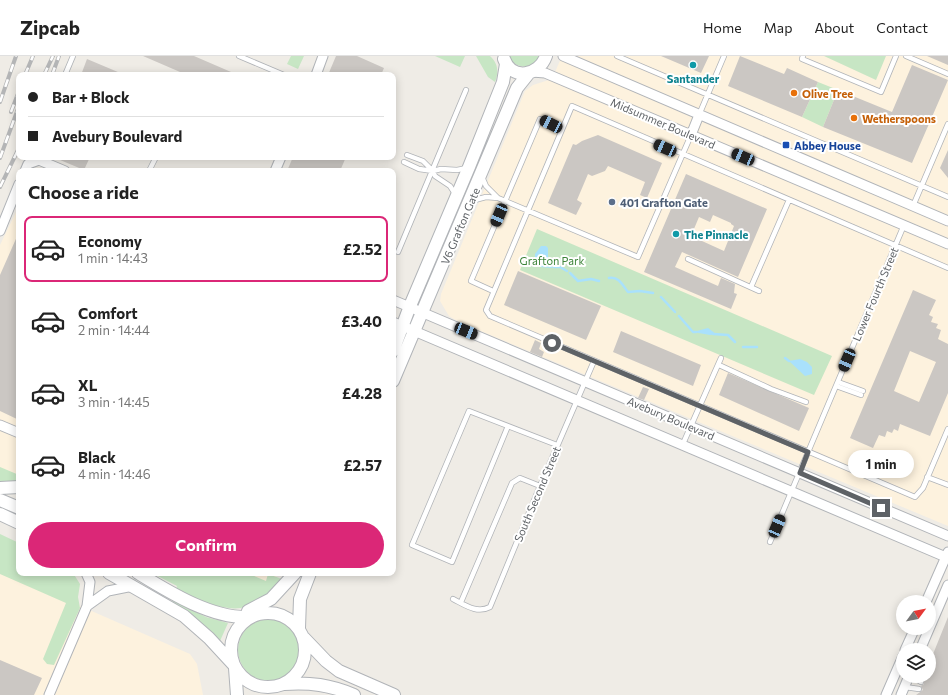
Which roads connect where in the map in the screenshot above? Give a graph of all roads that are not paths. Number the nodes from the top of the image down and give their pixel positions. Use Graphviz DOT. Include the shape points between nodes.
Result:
graph roads {
  1 [pos="73,56"];
  2 [pos="239,56"];
  3 [pos="324,56"];
  4 [pos="546,56"];
  5 [pos="563,56"];
  6 [pos="617,56"];
  7 [pos="724,56"];
  8 [pos="803,56"];
  9 [pos="896,56"];
  10 [pos="906,56"];
  11 [pos="503,59"];
  12 [pos="66,72"];
  13 [pos="277,72"];
  14 [pos="317,72"];
  15 [pos="530,73"];
  16 [pos="948,74"];
  17 [pos="466,90"];
  18 [pos="708,94"];
  19 [pos="699,115"];
  20 [pos="948,124"];
  21 [pos="562,130"];
  22 [pos="691,135"];
  23 [pos="407,155"];
  24 [pos="682,155"];
  25 [pos="36,160"];
  26 [pos="40,160"];
  27 [pos="404,162"];
  28 [pos="469,167"];
  29 [pos="26,168"];
  30 [pos="58,168"];
  31 [pos="433,171"];
  32 [pos="481,175"];
  33 [pos="922,186"];
  34 [pos="16,192"];
  35 [pos="456,197"];
  36 [pos="948,197"];
  37 [pos="498,198"];
  38 [pos="789,200"];
  39 [pos="470,202"];
  40 [pos="505,202"];
  41 [pos="913,206"];
  42 [pos="528,211"];
  43 [pos="948,221"];
  44 [pos="904,225"];
  45 [pos="0,232"];
  46 [pos="948,244"];
  47 [pos="895,246"];
  48 [pos="398,252"];
  49 [pos="688,259"];
  50 [pos="948,268"];
  51 [pos="751,288"];
  52 [pos="493,291"];
  53 [pos="759,291"];
  54 [pos="396,301"];
  55 [pos="410,306"];
  56 [pos="423,312"];
  57 [pos="398,324"];
  58 [pos="415,331"];
  59 [pos="397,351"];
  60 [pos="721,358"];
  61 [pos="594,361"];
  62 [pos="396,364"];
  63 [pos="719,365"];
  64 [pos="585,381"];
  65 [pos="837,384"];
  66 [pos="862,393"];
  67 [pos="577,401"];
  68 [pos="806,402"];
  69 [pos="701,407"];
  70 [pos="0,425"];
  71 [pos="508,426"];
  72 [pos="691,427"];
  73 [pos="948,429"];
  74 [pos="16,432"];
  75 [pos="557,445"];
  76 [pos="682,446"];
  77 [pos="808,452"];
  78 [pos="800,473"];
  79 [pos="927,477"];
  80 [pos="540,486"];
  81 [pos="948,486"];
  82 [pos="16,487"];
  83 [pos="0,488"];
  84 [pos="792,492"];
  85 [pos="0,500"];
  86 [pos="16,507"];
  87 [pos="0,514"];
  88 [pos="16,522"];
  89 [pos="948,536"];
  90 [pos="770,542"];
  91 [pos="947,556"];
  92 [pos="87,576"];
  93 [pos="114,576"];
  94 [pos="142,576"];
  95 [pos="293,576"];
  96 [pos="294,576"];
  97 [pos="309,576"];
  98 [pos="948,585"];
  99 [pos="137,589"];
  100 [pos="929,595"];
  101 [pos="453,599"];
  102 [pos="461,602"];
  103 [pos="87,606"];
  104 [pos="227,615"];
  105 [pos="255,615"];
  106 [pos="301,632"];
  107 [pos="923,643"];
  108 [pos="234,666"];
  109 [pos="896,672"];
  110 [pos="281,685"];
  111 [pos="919,689"];
  112 [pos="903,691"];
  113 [pos="49,695"];
  114 [pos="237,695"];
  115 [pos="269,695"];
  116 [pos="354,695"];
  117 [pos="394,695"];
  118 [pos="886,695"];
  1 -- 12 [label="lane"];
  2 -- 13 [label="lane"];
  3 -- 14 [label="street"];
  4 -- 15 [label="street, V6 Grafton Gate" via="541,66"];
  5 -- 19 [label="street, Midsummer Boulevard"];
  6 -- 18 [label="lane"];
  7 -- 18 [label="lane"];
  8 -- 9 [label="lane" via="802,59 881,92"];
  10 -- 16 [label="lane"];
  11 -- 15 [label="street" via="516,72"];
  11 -- 28 [label="street, V6 Grafton Gate" via="503,82"];
  15 -- 22 [label="street, Midsummer Boulevard" via="545,74"];
  15 -- 32 [label="street, V6 Grafton Gate" via="518,88"];
  17 -- 31 [label="lane"];
  18 -- 19 [label="lane"];
  18 -- 33 [label="lane"];
  19 -- 22 [label="street"];
  19 -- 41 [label="street, Midsummer Boulevard"];
  20 -- 33 [label="lane"];
  21 -- 24 [label="lane" via="572,106"];
  21 -- 40 [label="lane" via="540,119"];
  21 -- 42 [label="lane"];
  22 -- 24 [label="lane"];
  22 -- 44 [label="street, Midsummer Boulevard"];
  23 -- 31 [label="lane" via="423,161"];
  24 -- 38 [label="lane"];
  24 -- 42 [label="lane" via="638,257"];
  25 -- 29 [label="street"];
  26 -- 30 [label="street"];
  27 -- 31 [label="lane" via="419,169"];
  28 -- 31 [label="lane"];
  28 -- 35 [label="street, V6 Grafton Gate"];
  31 -- 35 [label="lane" via="435,176 450,186"];
  31 -- 48 [label="lane"];
  32 -- 37 [label="lane" via="486,186"];
  32 -- 39 [label="street, V6 Grafton Gate"];
  33 -- 36 [label="lane"];
  33 -- 41 [label="lane"];
  34 -- 45 [label="street"];
  35 -- 55 [label="street, V6 Grafton Gate"];
  37 -- 39 [label="lane" via="486,197"];
  37 -- 40 [label="lane"];
  38 -- 47 [label="lane"];
  38 -- 51 [label="lane"];
  39 -- 56 [label="street, V6 Grafton Gate"];
  40 -- 42 [label="lane"];
  40 -- 52 [label="lane" via="471,281"];
  41 -- 43 [label="street, Midsummer Boulevard"];
  42 -- 52 [label="lane"];
  44 -- 46 [label="street, Midsummer Boulevard"];
  44 -- 47 [label="lane, Lower Fourth Street"];
  47 -- 50 [label="lane"];
  47 -- 65 [label="lane, Lower Fourth Street"];
  49 -- 51 [label="lane"];
  51 -- 53 [label="lane"];
  52 -- 61 [label="lane" via="486,307 486,312 490,316"];
  54 -- 55 [label="street, Avebury Boulevard"];
  55 -- 56 [label="street, Avebury Boulevard"];
  55 -- 57 [label="street, V6 Grafton Gate"];
  56 -- 58 [label="street, V6 Grafton Gate"];
  56 -- 64 [label="street, Avebury Boulevard"];
  57 -- 58 [label="street, Avebury Boulevard"];
  57 -- 59 [label="street, V6 Grafton Gate"];
  58 -- 59 [label="street, V6 Grafton Gate"];
  58 -- 67 [label="street, Avebury Boulevard"];
  59 -- 62 [label="street, V6 Grafton Gate"];
  60 -- 63 [label="lane"];
  61 -- 64 [label="lane, South Second Street"];
  61 -- 69 [label="lane"];
  63 -- 68 [label="lane"];
  63 -- 69 [label="lane"];
  64 -- 67 [label="lane, South Second Street"];
  64 -- 72 [label="street, Avebury Boulevard"];
  65 -- 66 [label="lane"];
  65 -- 77 [label="lane, Lower Fourth Street"];
  67 -- 75 [label="lane, South Second Street"];
  67 -- 76 [label="street, Avebury Boulevard"];
  69 -- 72 [label="lane"];
  69 -- 77 [label="lane"];
  70 -- 74 [label="street"];
  71 -- 71 [label="lane" via="469,411 412,544 452,562"];
  71 -- 75 [label="lane"];
  72 -- 76 [label="lane"];
  72 -- 78 [label="street, Avebury Boulevard"];
  73 -- 79 [label="lane"];
  75 -- 80 [label="lane, South Second Street"];
  76 -- 84 [label="street, Avebury Boulevard"];
  77 -- 78 [label="lane, Lower Fourth Street"];
  77 -- 79 [label="lane" via="915,497 923,488"];
  78 -- 84 [label="lane, Lower Fourth Street"];
  78 -- 89 [label="street, Avebury Boulevard"];
  79 -- 81 [label="lane"];
  80 -- 102 [label="lane" via="520,478 512,483"];
  80 -- 102 [label="lane, South Second Street" via="490,607 478,610"];
  82 -- 83 [label="street"];
  84 -- 90 [label="lane, Lower Fourth Street"];
  84 -- 91 [label="street, Avebury Boulevard"];
  85 -- 86 [label="street"];
  87 -- 88 [label="street"];
  91 -- 100 [label="street"];
  92 -- 103 [label="street" via="90,582"];
  93 -- 99 [label="street"];
  94 -- 104 [label="street" via="212,611"];
  95 -- 104 [label="street" via="263,604"];
  96 -- 105 [label="street" via="282,597"];
  97 -- 106 [label="street" via="300,599"];
  98 -- 107 [label="street"];
  99 -- 103 [label="street" via="108,591"];
  99 -- 108 [label="street" via="184,616"];
  101 -- 102 [label="lane"];
  103 -- 113 [label="street"];
  104 -- 105 [label="street" via="238,618"];
  105 -- 106 [label="street" via="270,612 281,614 291,620"];
  105 -- 108 [label="street" via="241,624 235,633 231,643"];
  106 -- 110 [label="street" via="306,648 305,659 293,679"];
  106 -- 117 [label="street" via="331,666"];
  108 -- 110 [label="street" via="248,682 263,687"];
  108 -- 114 [label="street" via="238,682"];
  109 -- 118 [label="street"];
  110 -- 115 [label="street"];
  110 -- 116 [label="street" via="317,683"];
  111 -- 112 [label="lane"];
}
